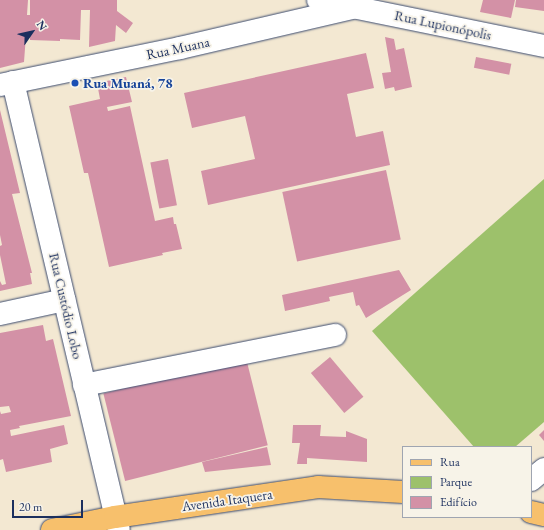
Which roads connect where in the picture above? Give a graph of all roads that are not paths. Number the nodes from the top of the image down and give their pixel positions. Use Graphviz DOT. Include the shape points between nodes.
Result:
graph roads {
  1 [pos="318,0"];
  2 [pos="356,7"];
  3 [pos="544,46"];
  4 [pos="6,83"];
  5 [pos="64,300"];
  6 [pos="0,314"];
  7 [pos="335,335"];
  8 [pos="84,385"];
  9 [pos="544,469"];
  10 [pos="532,479"];
  11 [pos="402,492"];
  12 [pos="532,512"];
  13 [pos="544,515"];
  14 [pos="117,523"];
  15 [pos="52,530"];
  1 -- 2 [label="street, Rua Lupionópolis"];
  2 -- 3 [label="street, Rua Lupionópolis"];
  2 -- 4 [label="street, Rua Muana" via="180,48"];
  4 -- 5 [label="street, Rua Custódio Lobo"];
  5 -- 6 [label="street"];
  5 -- 8 [label="street, Rua Custódio Lobo"];
  7 -- 8 [label="street"];
  8 -- 14 [label="street, Rua Custódio Lobo"];
  9 -- 10 [label="street"];
  11 -- 14 [label="main road, Avenida Itaquera" via="318,487"];
  12 -- 13 [label="main road"];
  14 -- 15 [label="main road, Avenida Itaquera"];
}
